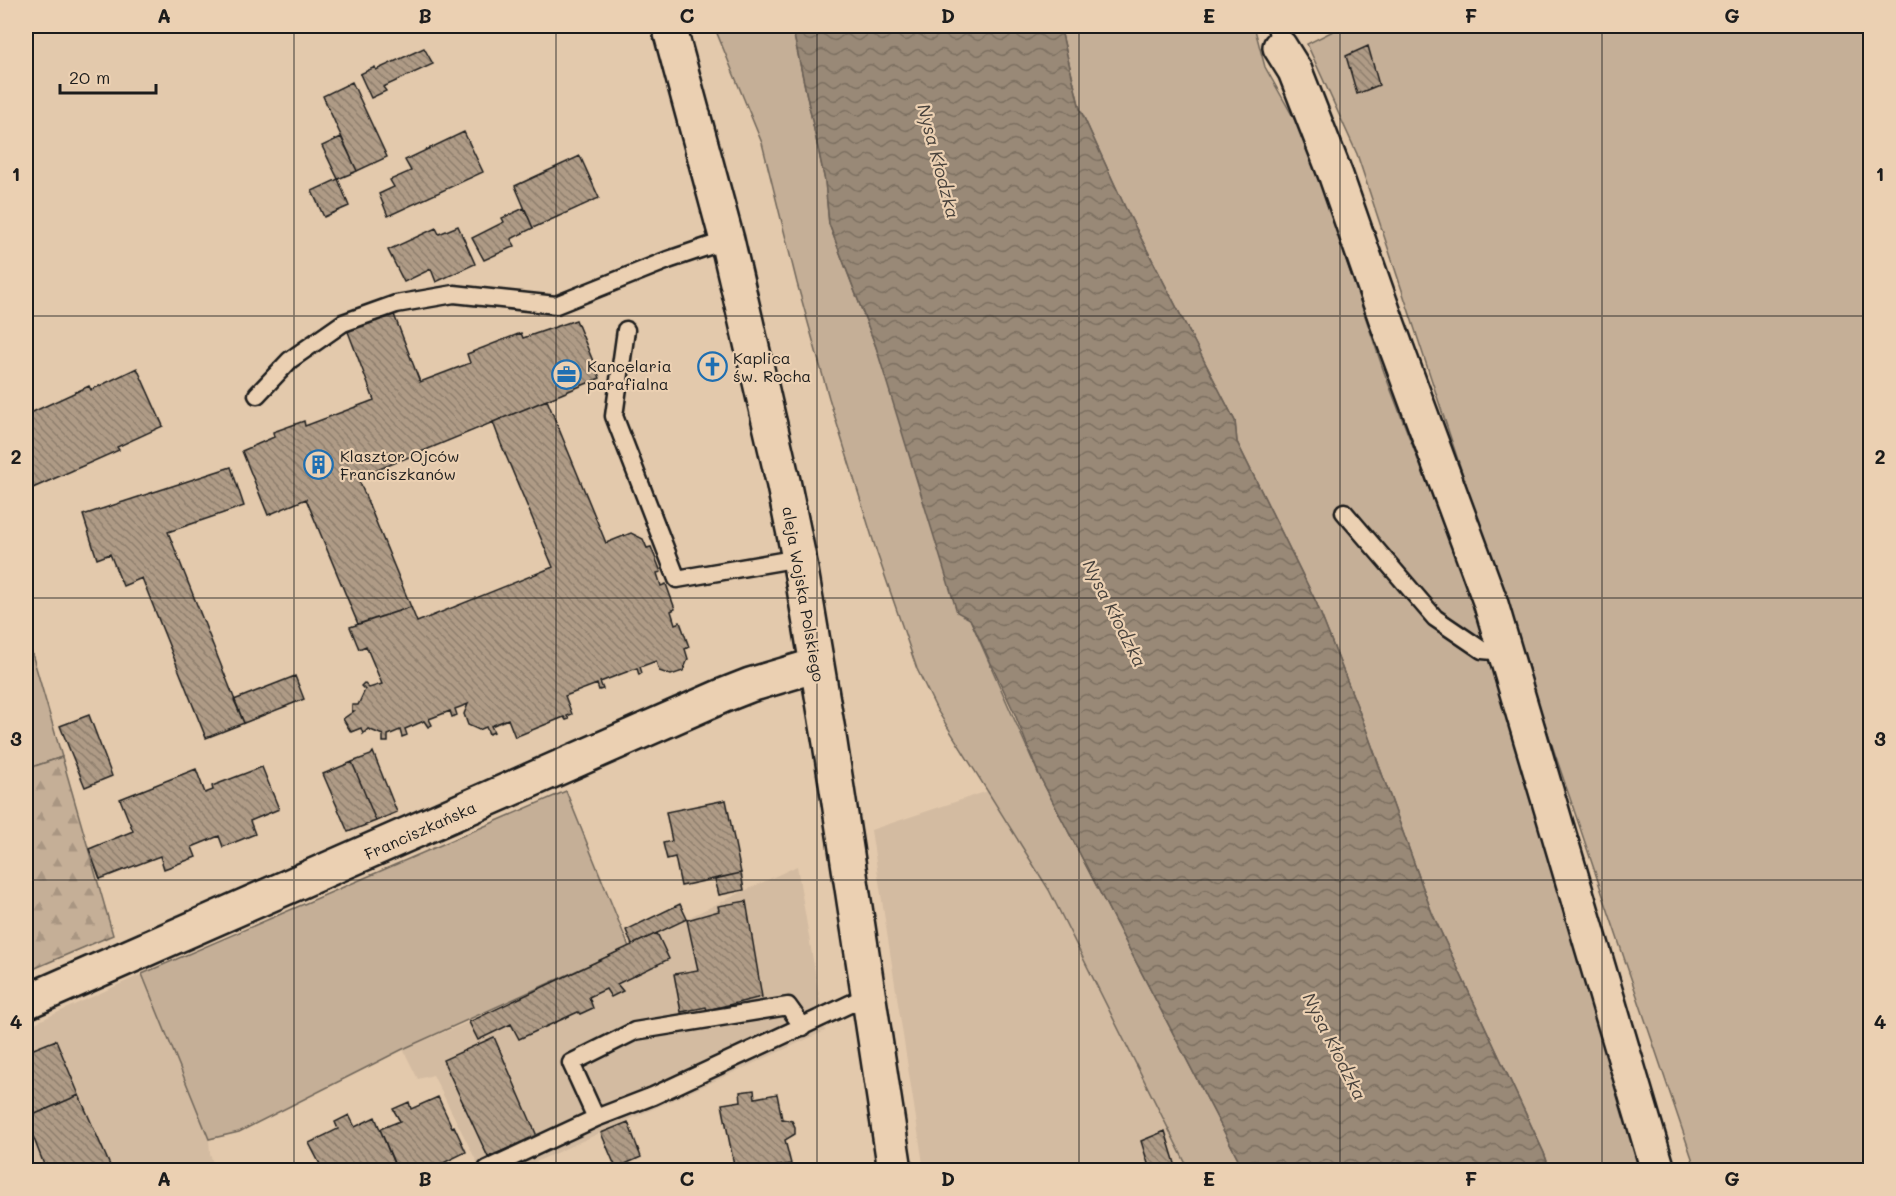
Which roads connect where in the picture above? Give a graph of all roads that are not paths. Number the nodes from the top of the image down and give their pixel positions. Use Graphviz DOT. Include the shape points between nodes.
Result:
graph roads {
  1 [pos="669,26"];
  2 [pos="1278,36"];
  3 [pos="727,240"];
  4 [pos="626,330"];
  5 [pos="257,395"];
  6 [pos="1344,512"];
  7 [pos="799,558"];
  8 [pos="1505,652"];
  9 [pos="817,665"];
  10 [pos="867,996"];
  11 [pos="26,1002"];
  12 [pos="803,1027"];
  13 [pos="597,1118"];
  14 [pos="487,1169"];
  15 [pos="895,1170"];
  16 [pos="1658,1170"];
  1 -- 3 [label="street, aleja Wojska Polskiego"];
  2 -- 8 [label="street" via="1336,176 1468,538"];
  3 -- 5 [label="lane" via="556,304 454,294 396,304 343,323 290,360"];
  3 -- 7 [label="street, aleja Wojska Polskiego"];
  4 -- 7 [label="lane" via="614,416 677,579"];
  6 -- 8 [label="lane" via="1435,618 1482,650"];
  7 -- 9 [label="street, aleja Wojska Polskiego"];
  8 -- 16 [label="street"];
  9 -- 10 [label="street, aleja Wojska Polskiego"];
  9 -- 11 [label="street, Franciszkańska" via="722,696"];
  10 -- 12 [label="lane"];
  10 -- 15 [label="street, aleja Wojska Polskiego"];
  12 -- 13 [label="lane"];
  12 -- 13 [label="lane" via="788,1006 635,1031 571,1063"];
  13 -- 14 [label="lane"];
}
